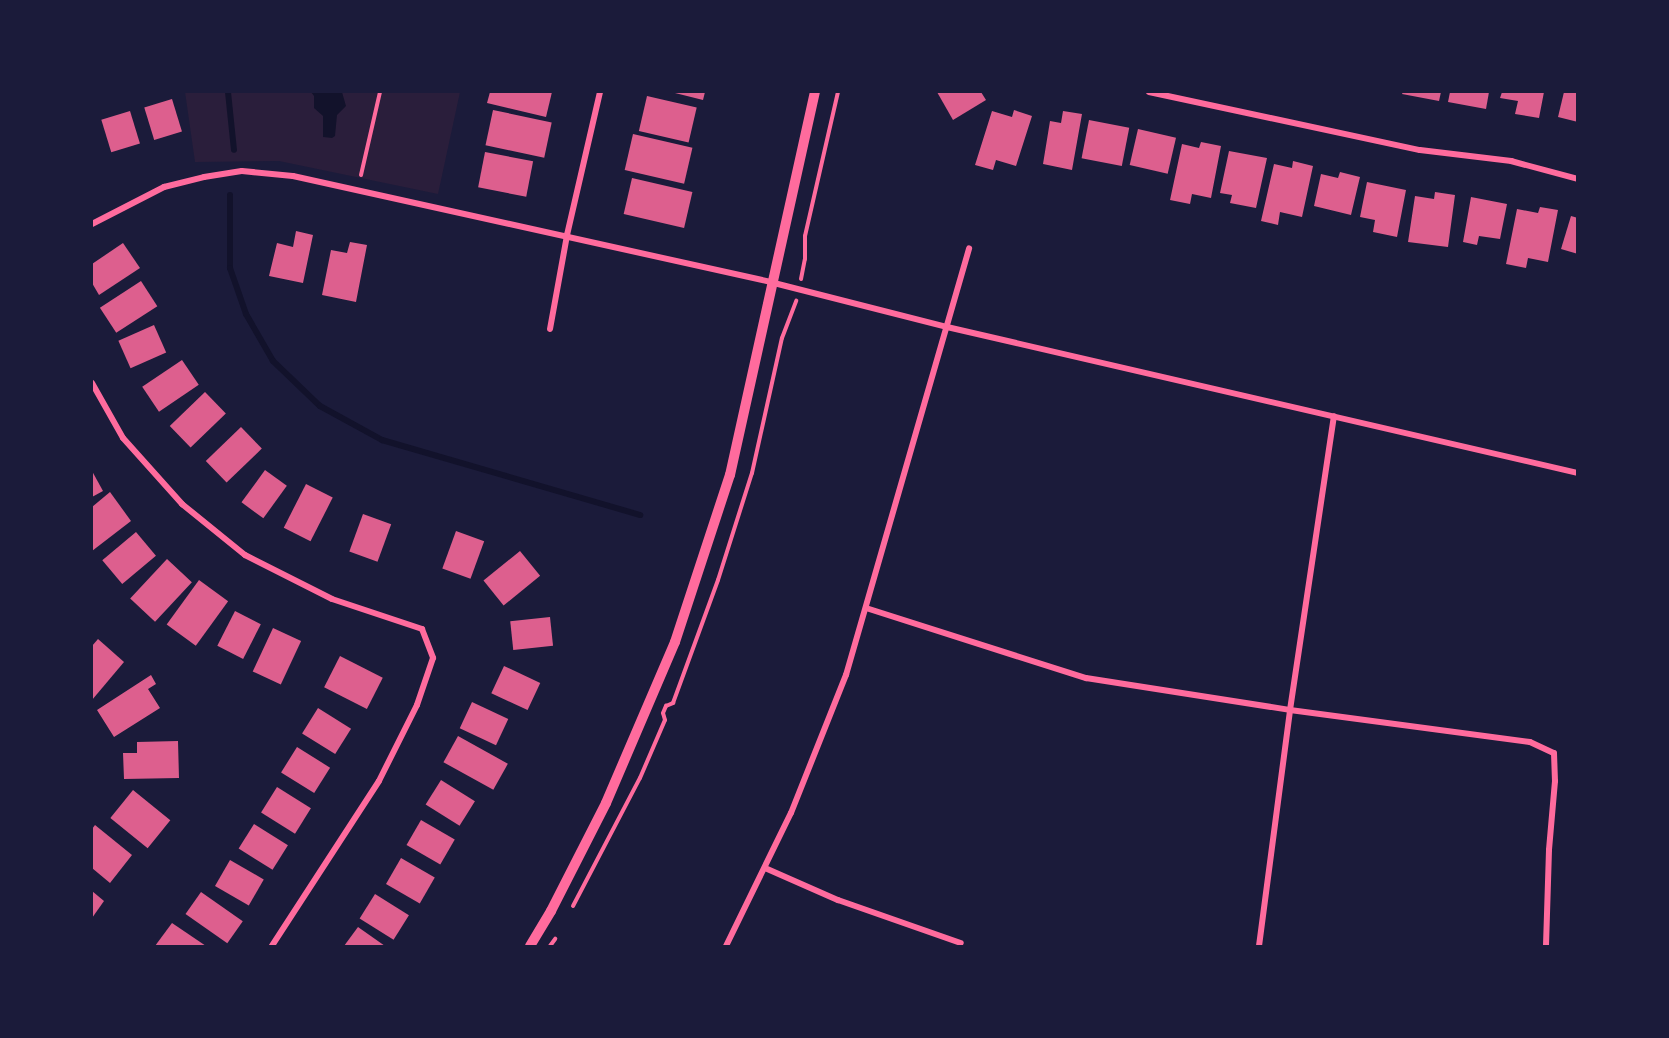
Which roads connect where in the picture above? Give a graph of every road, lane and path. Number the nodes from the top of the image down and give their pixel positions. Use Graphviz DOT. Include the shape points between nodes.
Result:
graph roads {
  1 [pos="381,92"];
  2 [pos="600,92"];
  3 [pos="815,92"];
  4 [pos="838,92"];
  5 [pos="1149,92"];
  6 [pos="361,176"];
  7 [pos="1578,179"];
  8 [pos="92,224"];
  9 [pos="567,235"];
  10 [pos="969,248"];
  11 [pos="805,259"];
  12 [pos="774,283"];
  13 [pos="946,327"];
  14 [pos="550,329"];
  15 [pos="92,383"];
  16 [pos="1334,416"];
  17 [pos="1578,473"];
  18 [pos="866,608"];
  19 [pos="1290,710"];
  20 [pos="765,868"];
  21 [pos="961,943"];
  22 [pos="272,946"];
  23 [pos="530,946"];
  24 [pos="726,946"];
  25 [pos="1259,946"];
  26 [pos="1546,946"];
  1 -- 6 [label="path"];
  2 -- 9 [label="street"];
  3 -- 12 [label="street"];
  4 -- 11 [label="path" via="805,236"];
  5 -- 7 [label="street" via="1420,150 1511,161"];
  8 -- 9 [label="street" via="164,188 204,177 263,171"];
  9 -- 12 [label="street"];
  9 -- 14 [label="street"];
  10 -- 13 [label="street"];
  12 -- 13 [label="street"];
  12 -- 23 [label="street" via="729,475 675,642 606,803"];
  13 -- 16 [label="street"];
  13 -- 18 [label="street"];
  15 -- 22 [label="street" via="123,438 182,504 236,548 332,599 422,628 433,658 417,705 379,781"];
  16 -- 17 [label="street"];
  16 -- 19 [label="street"];
  18 -- 19 [label="street" via="1086,678"];
  18 -- 20 [label="street" via="846,675"];
  19 -- 25 [label="street"];
  19 -- 26 [label="street" via="1530,742 1554,753"];
  20 -- 21 [label="street" via="838,900"];
  20 -- 24 [label="street"];
}
